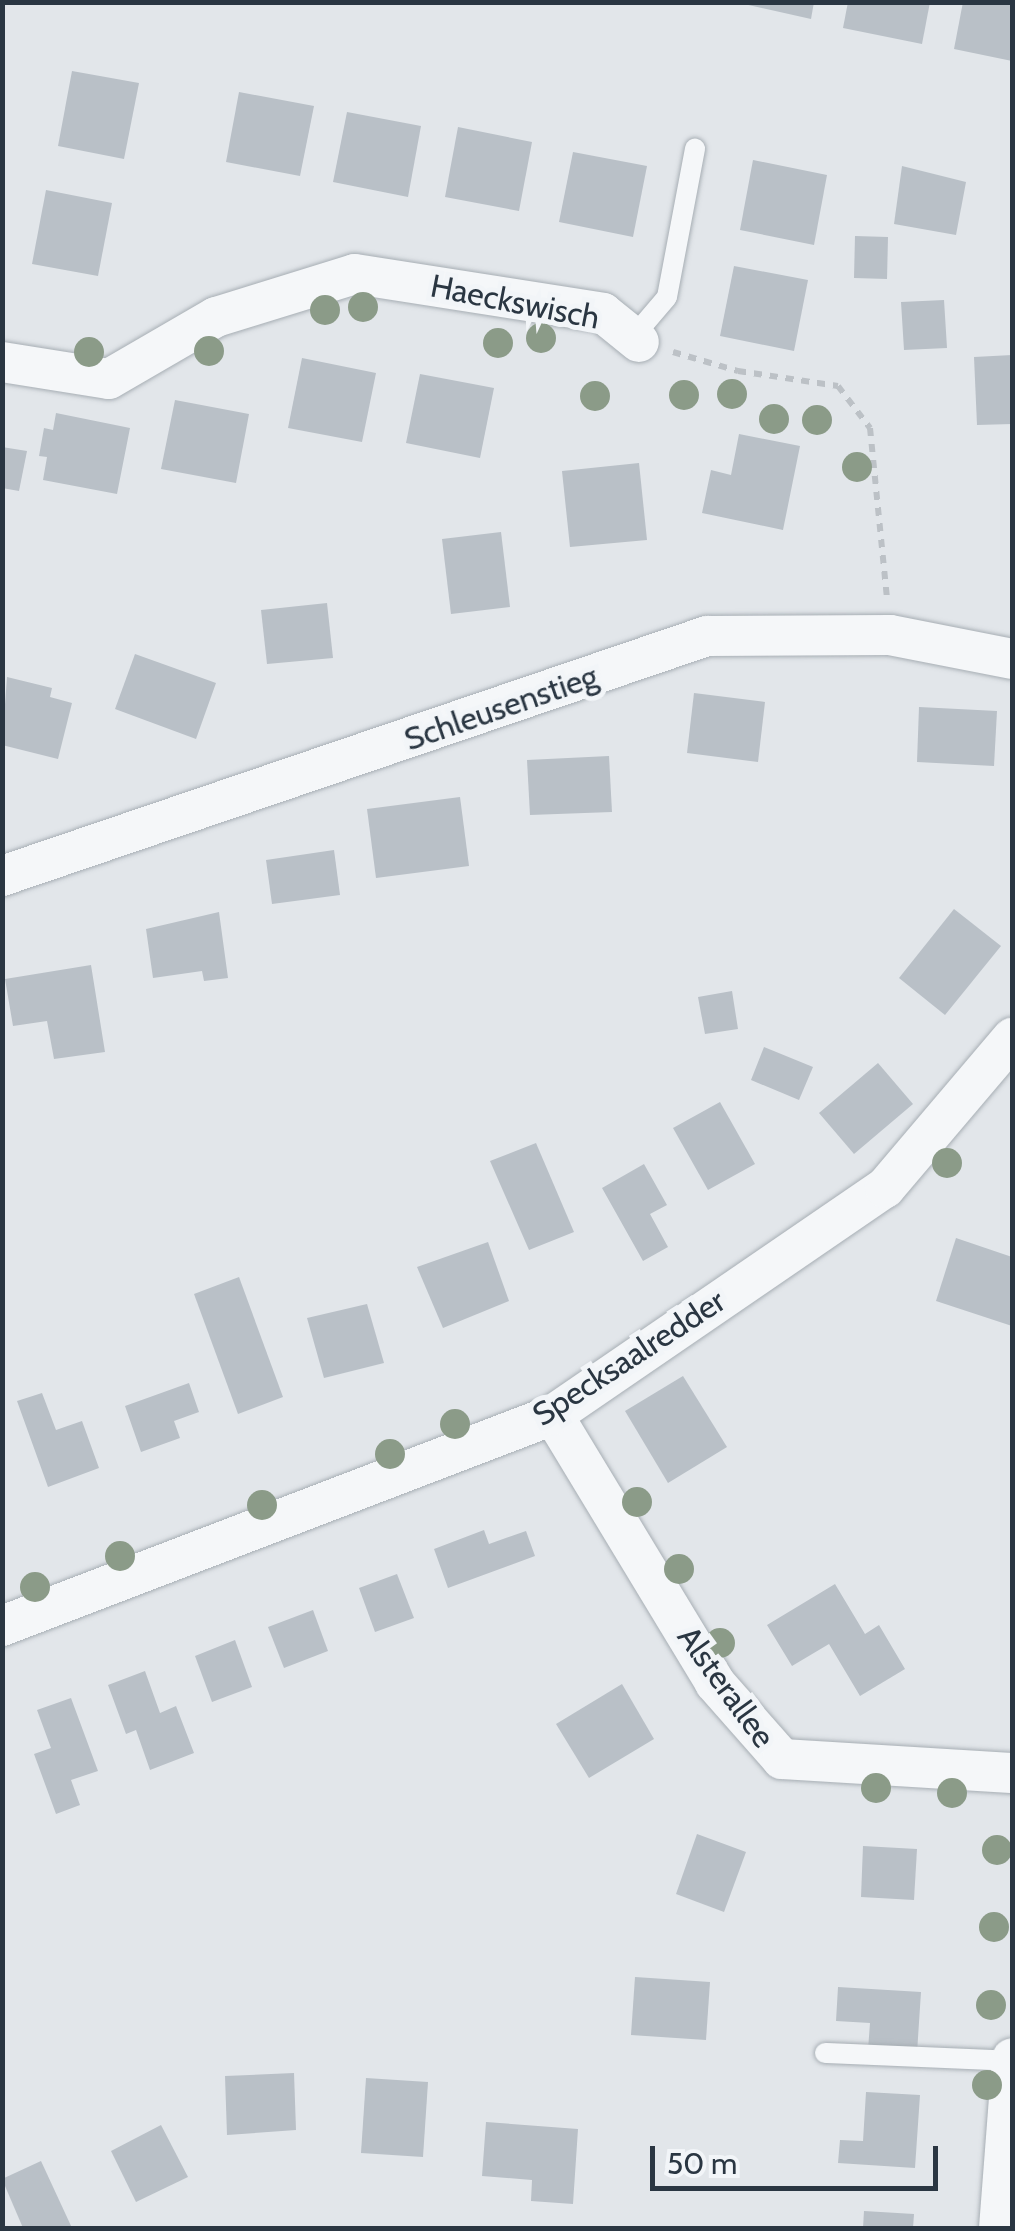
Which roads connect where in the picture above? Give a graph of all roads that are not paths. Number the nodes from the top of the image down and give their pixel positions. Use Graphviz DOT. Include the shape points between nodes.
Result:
graph roads {
  1 [pos="695,149"];
  2 [pos="636,340"];
  3 [pos="2,362"];
  4 [pos="1012,659"];
  5 [pos="2,876"];
  6 [pos="1012,1038"];
  7 [pos="553,1415"];
  8 [pos="2,1626"];
  9 [pos="1012,1773"];
  10 [pos="825,2053"];
  11 [pos="1012,2059"];
  12 [pos="999,2228"];
  1 -- 2 [label="lane" via="667,297"];
  2 -- 3 [label="street, Haeckswisch" via="603,313 355,274 216,318 109,378"];
  4 -- 5 [label="street, Schleusenstieg" via="890,635 707,636"];
  6 -- 7 [label="street, Specksaalredder" via="885,1188"];
  7 -- 8 [label="street, Specksaalredder"];
  7 -- 9 [label="street, Alsterallee" via="715,1683 782,1760"];
  10 -- 11 [label="lane"];
  11 -- 12 [label="street"];
}
